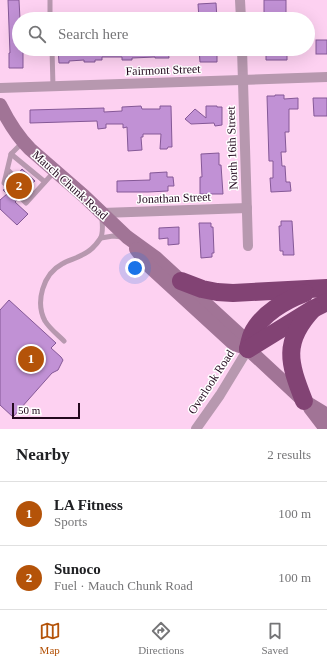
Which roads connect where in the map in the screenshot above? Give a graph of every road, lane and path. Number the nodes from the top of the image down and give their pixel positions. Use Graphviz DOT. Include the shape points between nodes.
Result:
graph roads {
  1 [pos="50,0"];
  2 [pos="240,0"];
  3 [pos="50,12"];
  4 [pos="241,12"];
  5 [pos="52,56"];
  6 [pos="242,56"];
  7 [pos="327,77"];
  8 [pos="243,80"];
  9 [pos="53,87"];
  10 [pos="0,88"];
  11 [pos="0,105"];
  12 [pos="0,124"];
  13 [pos="14,130"];
  14 [pos="23,142"];
  15 [pos="11,154"];
  16 [pos="8,170"];
  17 [pos="55,171"];
  18 [pos="15,177"];
  19 [pos="45,182"];
  20 [pos="8,186"];
  21 [pos="28,189"];
  22 [pos="33,194"];
  23 [pos="20,197"];
  24 [pos="247,208"];
  25 [pos="102,213"];
  26 [pos="127,237"];
  27 [pos="101,238"];
  28 [pos="248,246"];
  29 [pos="181,281"];
  30 [pos="323,297"];
  31 [pos="64,341"];
  32 [pos="248,349"];
  33 [pos="304,401"];
  34 [pos="327,416"];
  35 [pos="196,429"];
  36 [pos="327,429"];
  1 -- 3 [label="lane"];
  2 -- 4 [label="street"];
  5 -- 9 [label="lane"];
  6 -- 8 [label="street, North 16th Street"];
  7 -- 8 [label="street, Fairmont Street"];
  8 -- 9 [label="street, Fairmont Street"];
  8 -- 24 [label="street, North 16th Street"];
  9 -- 10 [label="street, Fairmont Street"];
  11 -- 13 [label="main road, Mauch Chunk Road"];
  12 -- 13 [label="street, Mauch Chunk Road"];
  13 -- 14 [label="main road, Mauch Chunk Road"];
  14 -- 15 [label="lane"];
  14 -- 17 [label="main road, Mauch Chunk Road"];
  15 -- 16 [label="lane"];
  15 -- 19 [label="lane"];
  16 -- 18 [label="lane"];
  16 -- 20 [label="lane" via="4,183"];
  17 -- 19 [label="lane"];
  17 -- 25 [label="main road, Mauch Chunk Road"];
  19 -- 22 [label="lane"];
  21 -- 22 [label="lane"];
  22 -- 23 [label="lane" via="26,203"];
  24 -- 25 [label="street, Jonathan Street"];
  24 -- 28 [label="street, North 16th Street"];
  25 -- 26 [label="main road, Mauch Chunk Road"];
  25 -- 27 [label="lane"];
  26 -- 27 [label="lane"];
  26 -- 29 [label="main road, Mauch Chunk Road" via="156,258"];
  26 -- 32 [label="main road, Mauch Chunk Road" via="153,270 234,344"];
  27 -- 31 [label="lane" via="87,252 55,268 44,285 41,301 43,315 50,327"];
  29 -- 30 [label="highway" via="217,292"];
  29 -- 32 [label="main road, Mauch Chunk Road" via="241,336"];
  30 -- 32 [label="highway" via="294,297 282,304 257,327"];
  30 -- 33 [label="highway" via="304,318 293,339 293,371"];
  32 -- 33 [label="main road, Mauch Chunk Road"];
  32 -- 35 [label="street, Overlook Road"];
  33 -- 34 [label="main road, Mauch Chunk Road"];
  33 -- 36 [label="main road, Mauch Chunk Road"];
}
